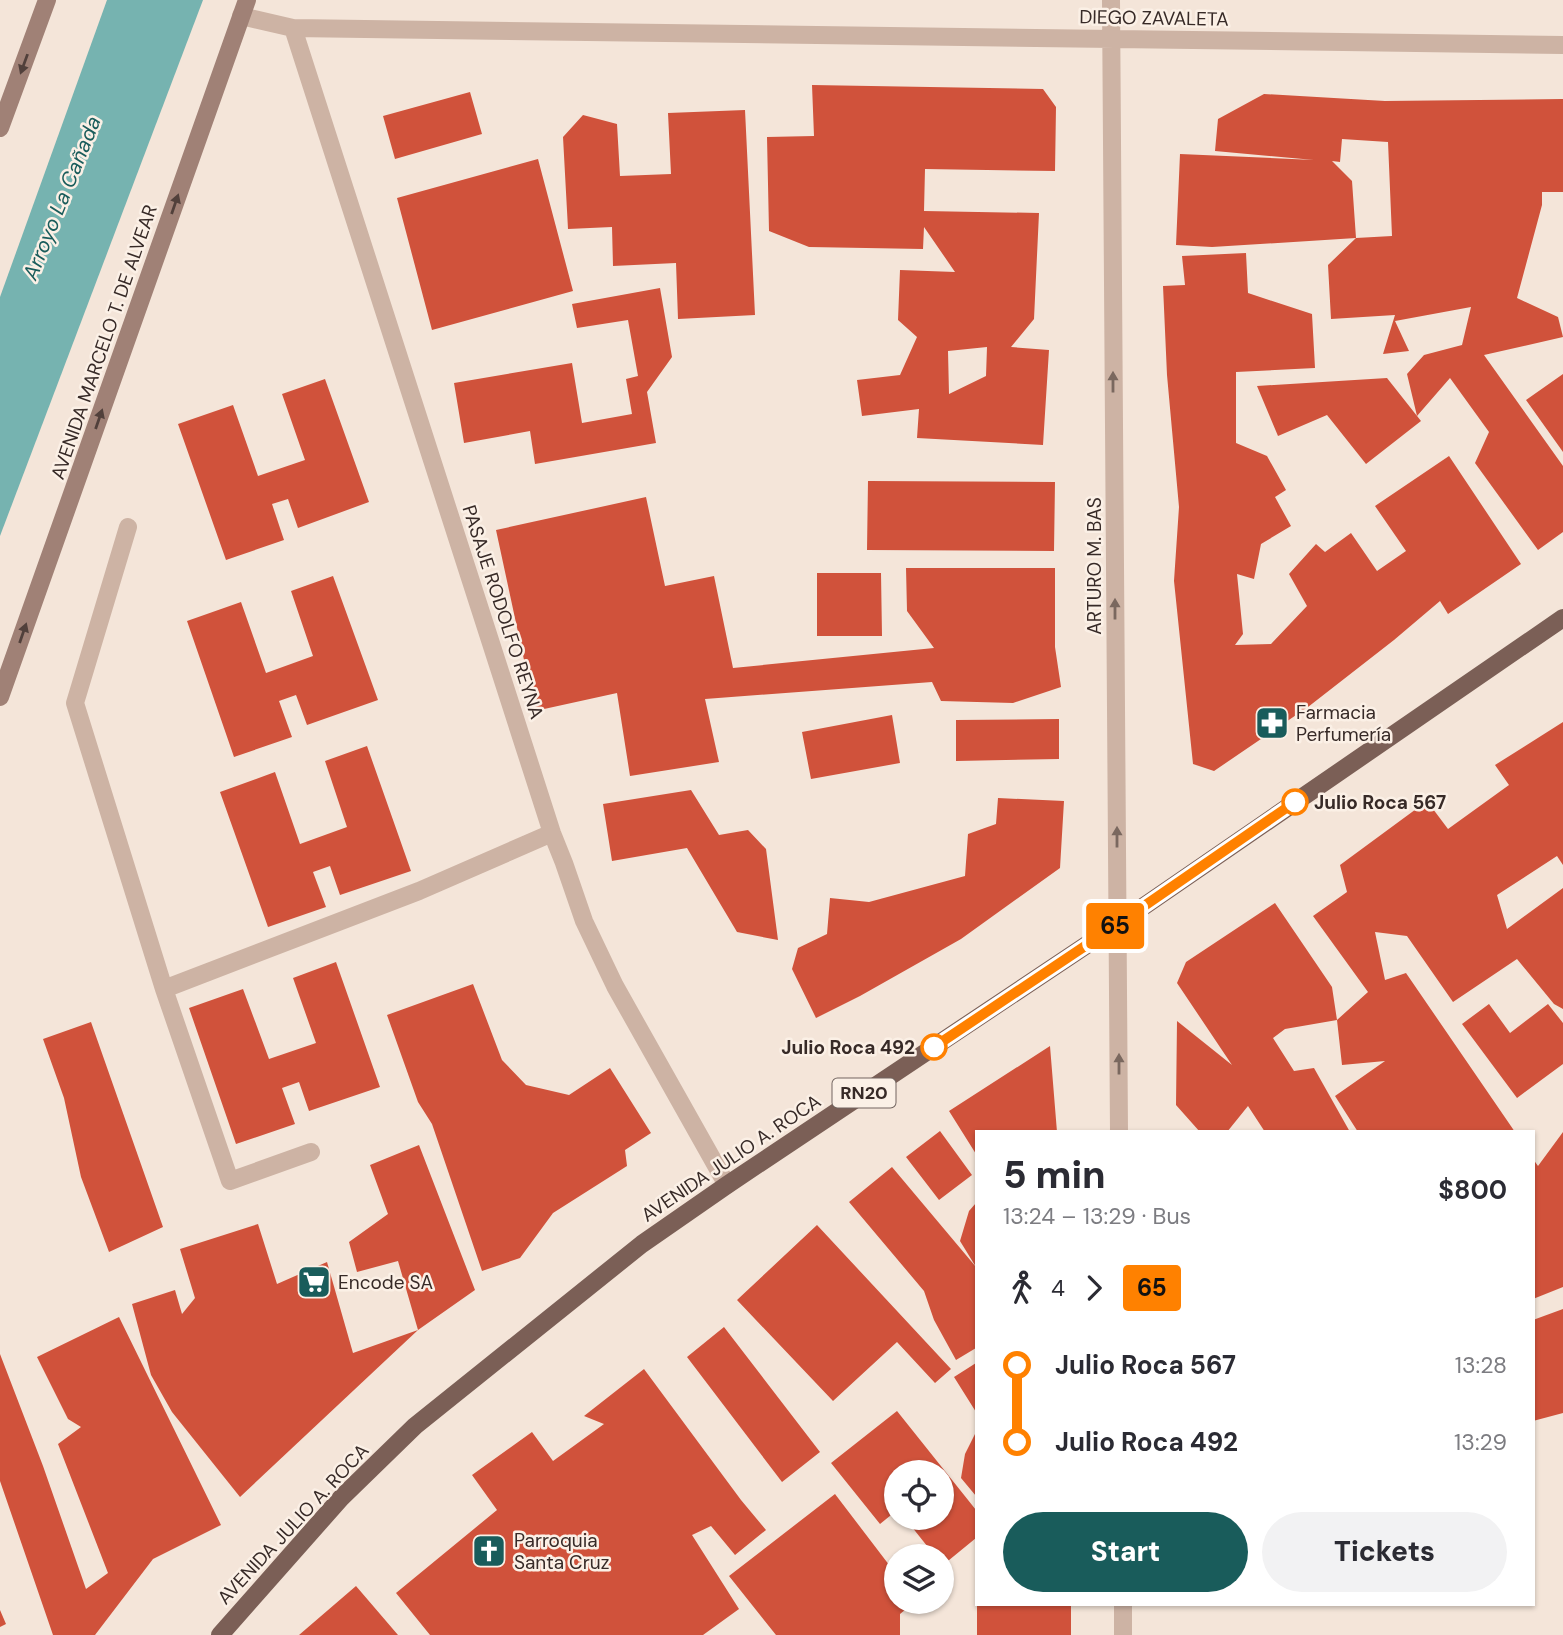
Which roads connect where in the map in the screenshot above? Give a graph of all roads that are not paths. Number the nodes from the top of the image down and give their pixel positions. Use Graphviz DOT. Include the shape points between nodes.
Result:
graph roads {
  1 [pos="47,0"];
  2 [pos="1111,0"];
  3 [pos="244,8"];
  4 [pos="293,28"];
  5 [pos="1111,39"];
  6 [pos="1563,46"];
  7 [pos="0,128"];
  8 [pos="128,527"];
  9 [pos="1563,618"];
  10 [pos="0,697"];
  11 [pos="552,833"];
  12 [pos="1118,924"];
  13 [pos="164,989"];
  14 [pos="1119,1130"];
  15 [pos="311,1152"];
  16 [pos="727,1185"];
  17 [pos="1123,1606"];
  18 [pos="220,1635"];
  19 [pos="1123,1635"];
  1 -- 7 [label="main road, one-way"];
  2 -- 5 [label="street, ARTURO M. BAS"];
  3 -- 4 [label="street, DIEGO ZAVALETA"];
  10 -- 3 [label="main road, AVENIDA MARCELO T. DE ALVEAR, one-way"];
  4 -- 5 [label="street, DIEGO ZAVALETA"];
  4 -- 11 [label="street, PASAJE RODOLFO REYNA"];
  5 -- 6 [label="street, DIEGO ZAVALETA"];
  12 -- 5 [label="street, ARTURO M. BAS, one-way"];
  8 -- 13 [label="street" via="75,703"];
  9 -- 12 [label="main road, AVENIDA JULIO A. ROCA / RN20"];
  11 -- 13 [label="street" via="419,891"];
  11 -- 16 [label="street, PASAJE RODOLFO REYNA" via="584,921 615,986"];
  14 -- 12 [label="street, ARTURO M. BAS, one-way"];
  12 -- 16 [label="main road, AVENIDA JULIO A. ROCA / RN20"];
  13 -- 15 [label="street" via="230,1181"];
  16 -- 18 [label="main road, AVENIDA JULIO A. ROCA / RN20" via="642,1244 415,1426 341,1498"];
  17 -- 19 [label="street"];
}
